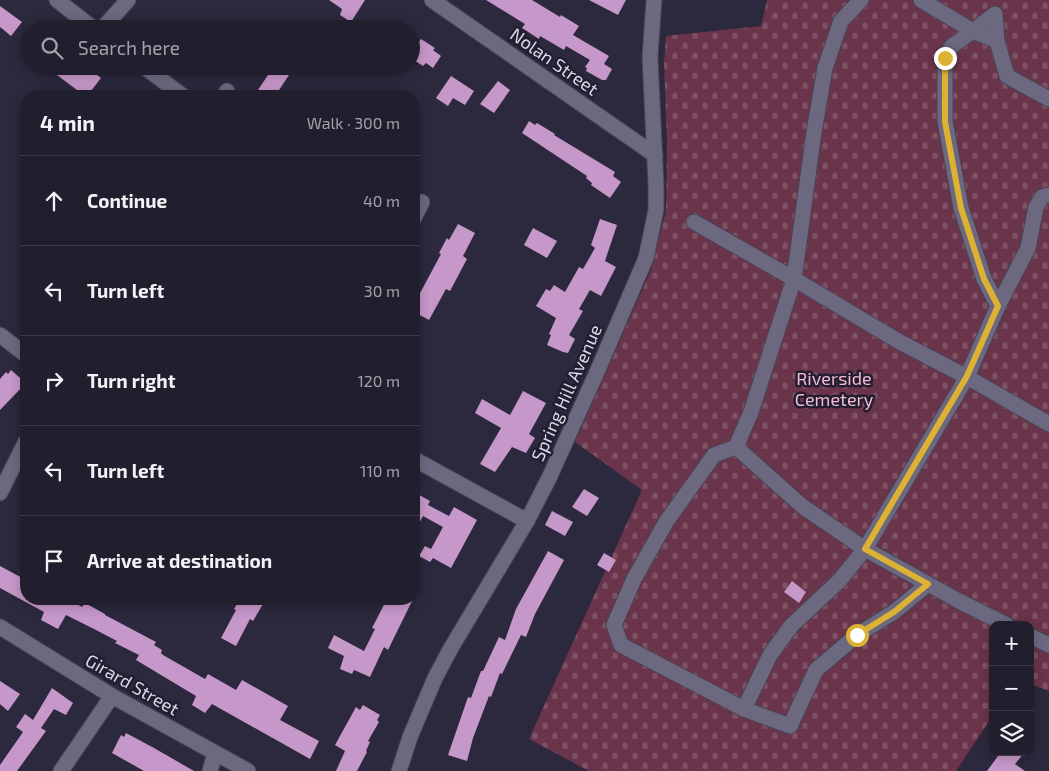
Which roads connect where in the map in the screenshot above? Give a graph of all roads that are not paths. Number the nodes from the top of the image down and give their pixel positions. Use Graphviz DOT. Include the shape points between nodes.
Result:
graph roads {
  1 [pos="57,0"];
  2 [pos="128,0"];
  3 [pos="432,0"];
  4 [pos="654,0"];
  5 [pos="861,0"];
  6 [pos="921,0"];
  7 [pos="997,7"];
  8 [pos="83,20"];
  9 [pos="110,20"];
  10 [pos="973,31"];
  11 [pos="996,42"];
  12 [pos="155,75"];
  13 [pos="174,90"];
  14 [pos="1049,99"];
  15 [pos="655,155"];
  16 [pos="1049,195"];
  17 [pos="422,202"];
  18 [pos="420,206"];
  19 [pos="694,222"];
  20 [pos="794,279"];
  21 [pos="998,306"];
  22 [pos="0,335"];
  23 [pos="20,350"];
  24 [pos="967,376"];
  25 [pos="1049,424"];
  26 [pos="736,447"];
  27 [pos="20,453"];
  28 [pos="420,462"];
  29 [pos="0,493"];
  30 [pos="527,520"];
  31 [pos="865,549"];
  32 [pos="928,584"];
  33 [pos="1000,621"];
  34 [pos="0,627"];
  35 [pos="1034,638"];
  36 [pos="1049,645"];
  37 [pos="112,696"];
  38 [pos="744,709"];
  39 [pos="214,753"];
  40 [pos="61,771"];
  41 [pos="210,771"];
  42 [pos="248,771"];
  43 [pos="399,771"];
  1 -- 8 [label="street"];
  2 -- 9 [label="street"];
  3 -- 15 [label="street, Nolan Street"];
  4 -- 15 [label="street, Spring Hill Avenue" via="650,57"];
  5 -- 20 [label="street" via="842,21 825,68"];
  6 -- 10 [label="street"];
  7 -- 10 [label="street"];
  7 -- 11 [label="street"];
  10 -- 11 [label="street"];
  10 -- 21 [label="street" via="952,46 945,58 945,122 961,208 984,279"];
  11 -- 14 [label="street" via="1007,76"];
  12 -- 13 [label="street"];
  15 -- 30 [label="street, Spring Hill Avenue" via="656,210 646,258 558,459"];
  16 -- 21 [label="street" via="1042,197 1036,207 1028,248"];
  17 -- 18 [label="street"];
  19 -- 20 [label="street"];
  20 -- 24 [label="street" via="898,341"];
  20 -- 26 [label="street" via="751,412"];
  21 -- 24 [label="street"];
  22 -- 23 [label="street"];
  24 -- 25 [label="street"];
  24 -- 31 [label="street"];
  26 -- 31 [label="street" via="802,506"];
  26 -- 38 [label="street" via="714,455 666,522 634,579 614,625 621,645"];
  27 -- 29 [label="street"];
  28 -- 30 [label="street"];
  30 -- 43 [label="street, Spring Hill Avenue" via="439,671"];
  31 -- 32 [label="street"];
  31 -- 38 [label="street" via="839,581 791,626 770,655"];
  32 -- 33 [label="street"];
  32 -- 38 [label="street" via="894,612 857,635 816,670 790,726"];
  34 -- 37 [label="street, Girard Street"];
  35 -- 36 [label="street"];
  37 -- 39 [label="street, Girard Street"];
  37 -- 40 [label="street"];
  39 -- 41 [label="street"];
  39 -- 42 [label="street, Girard Street"];
}
